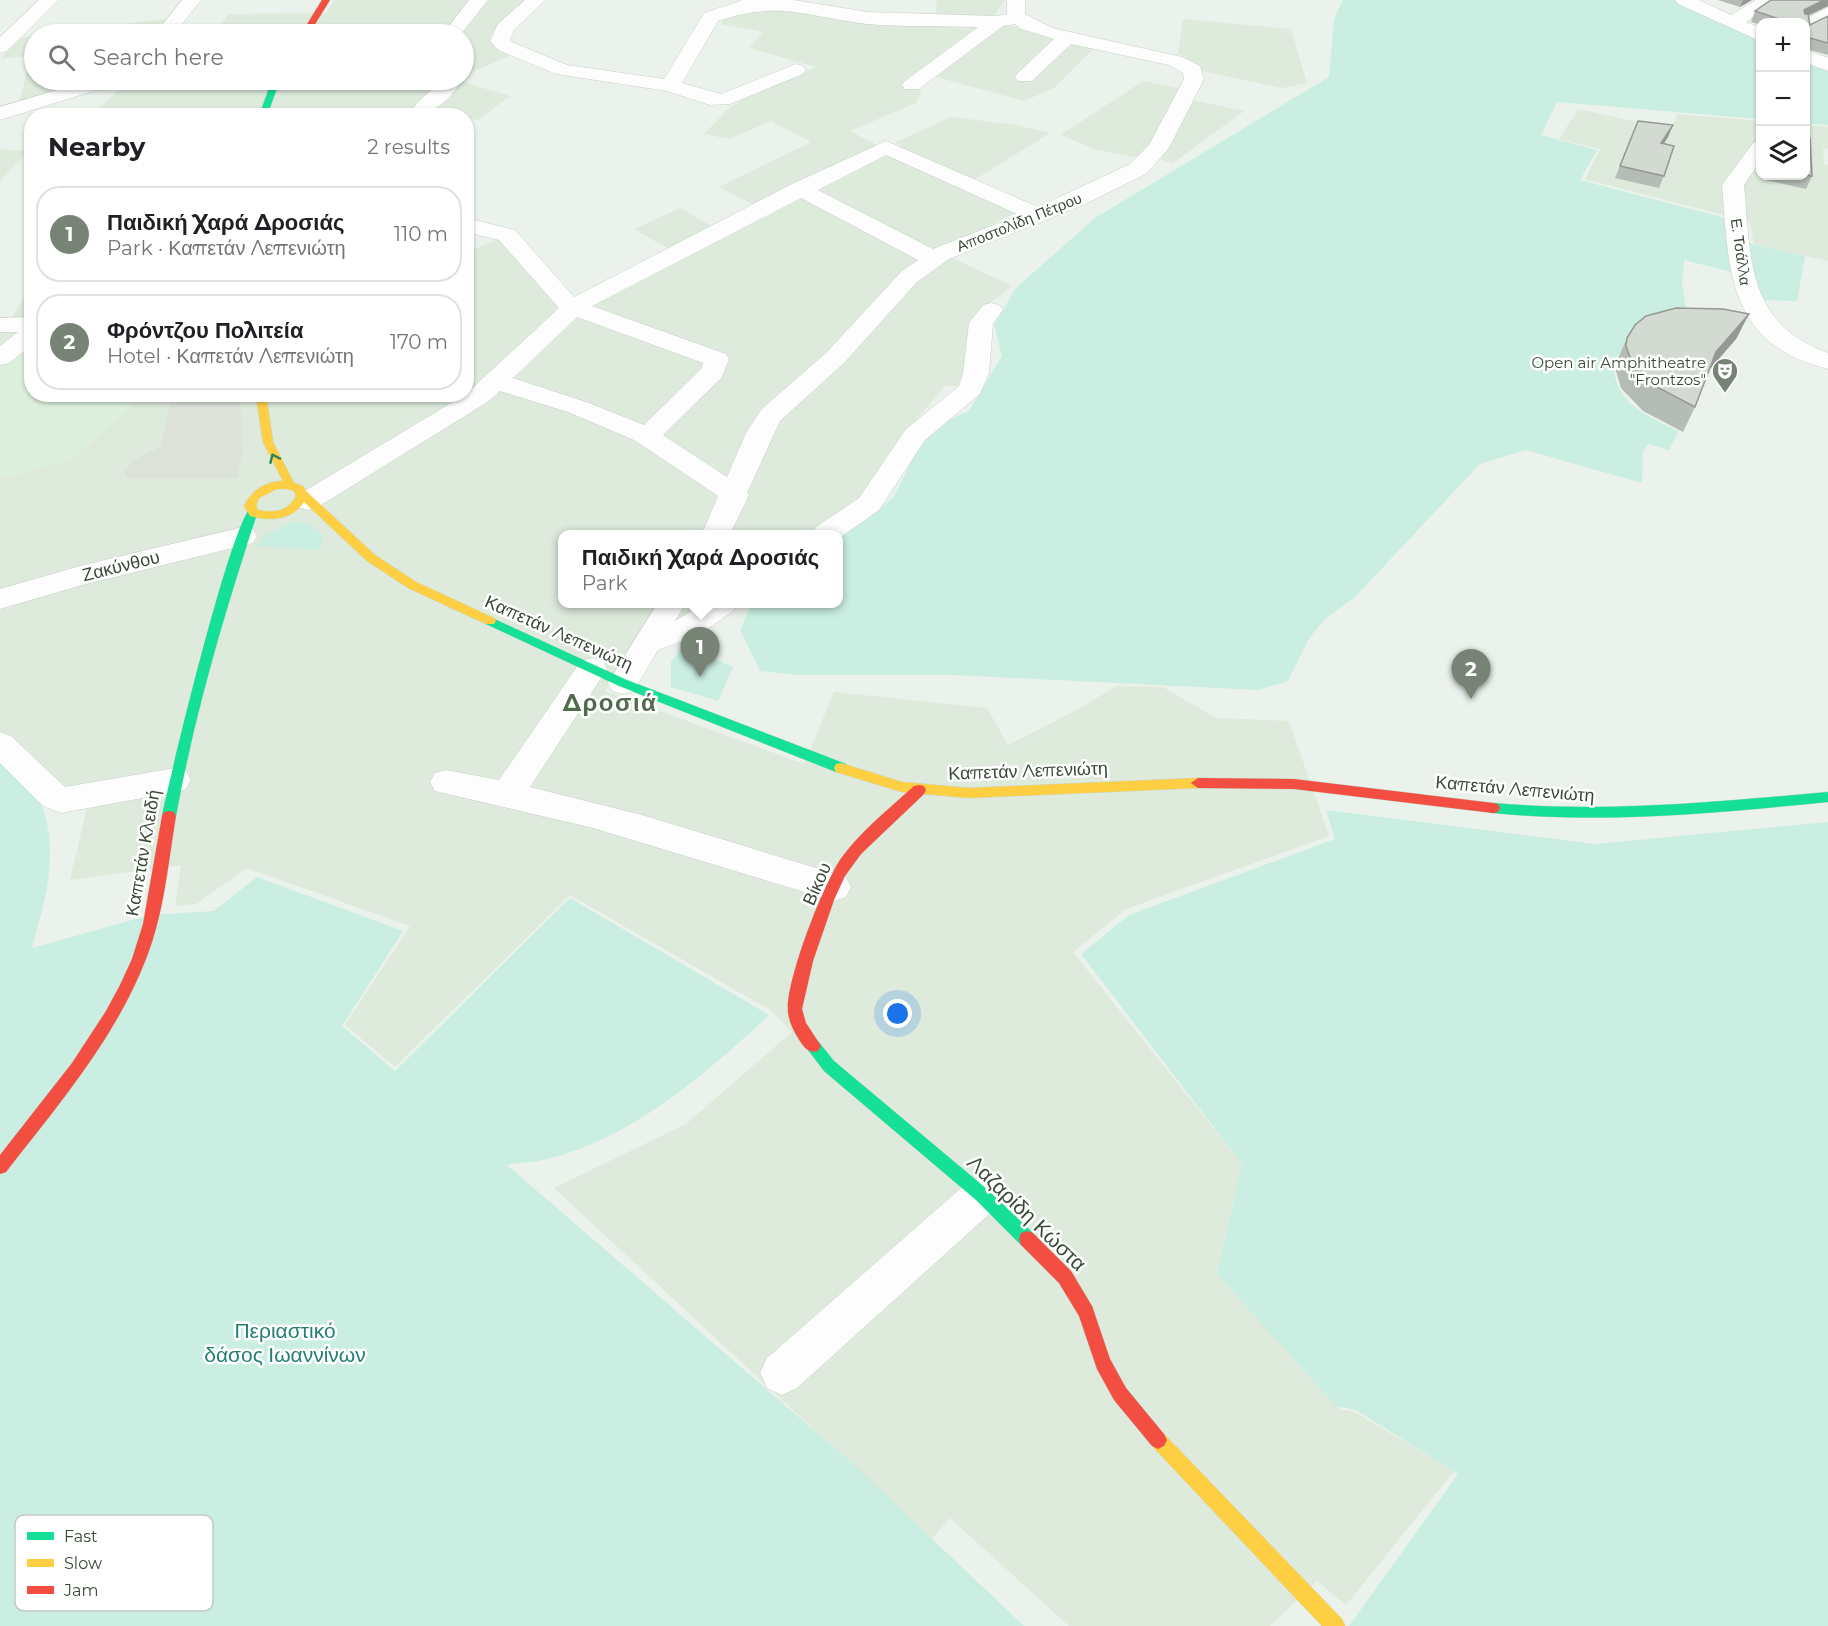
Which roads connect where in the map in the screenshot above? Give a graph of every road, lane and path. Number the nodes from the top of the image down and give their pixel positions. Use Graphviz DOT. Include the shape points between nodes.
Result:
graph roads {
  1 [pos="50,0"];
  2 [pos="192,0"];
  3 [pos="326,0"];
  4 [pos="479,0"];
  5 [pos="536,0"];
  6 [pos="1684,0"];
  7 [pos="1769,0"];
  8 [pos="1010,13"];
  9 [pos="1828,14"];
  10 [pos="1732,22"];
  11 [pos="24,24"];
  12 [pos="24,24"];
  13 [pos="172,24"];
  14 [pos="311,24"];
  15 [pos="460,24"];
  16 [pos="1810,25"];
  17 [pos="1756,33"];
  18 [pos="1068,36"];
  19 [pos="0,47"];
  20 [pos="1810,58"];
  21 [pos="1828,66"];
  22 [pos="796,70"];
  23 [pos="1025,77"];
  24 [pos="670,86"];
  25 [pos="912,86"];
  26 [pos="77,90"];
  27 [pos="272,90"];
  28 [pos="445,90"];
  29 [pos="424,107"];
  30 [pos="266,108"];
  31 [pos="0,114"];
  32 [pos="1756,154"];
  33 [pos="800,189"];
  34 [pos="1038,215"];
  35 [pos="474,227"];
  36 [pos="933,259"];
  37 [pos="574,307"];
  38 [pos="991,310"];
  39 [pos="24,324"];
  40 [pos="0,325"];
  41 [pos="24,339"];
  42 [pos="0,358"];
  43 [pos="1828,362"];
  44 [pos="474,377"];
  45 [pos="492,385"];
  46 [pos="474,398"];
  47 [pos="263,402"];
  48 [pos="468,402"];
  49 [pos="264,429"];
  50 [pos="647,436"];
  51 [pos="258,454"];
  52 [pos="256,477"];
  53 [pos="290,485"];
  54 [pos="256,493"];
  55 [pos="735,495"];
  56 [pos="304,504"];
  57 [pos="276,516"];
  58 [pos="247,523"];
  59 [pos="718,530"];
  60 [pos="832,530"];
  61 [pos="0,599"];
  62 [pos="668,608"];
  63 [pos="715,608"];
  64 [pos="649,640"];
  65 [pos="592,669"];
  66 [pos="623,683"];
  67 [pos="0,744"];
  68 [pos="175,780"];
  69 [pos="446,782"];
  70 [pos="919,790"];
  71 [pos="508,793"];
  72 [pos="1828,797"];
  73 [pos="834,887"];
  74 [pos="797,1019"];
  75 [pos="0,1167"];
  76 [pos="982,1195"];
  77 [pos="782,1372"];
  78 [pos="1335,1626"];
  1 -- 12 [label="street"];
  2 -- 13 [label="street"];
  3 -- 14 [label="street"];
  4 -- 15 [label="street"];
  5 -- 24 [label="street" via="502,33 500,41 505,46 562,70"];
  6 -- 10 [label="street"];
  7 -- 10 [label="street"];
  8 -- 18 [label="street, Αποστολίδη Πέτρου" via="1023,23"];
  8 -- 24 [label="street" via="868,18 778,3 743,6 711,17"];
  8 -- 25 [label="street"];
  9 -- 16 [label="street"];
  10 -- 17 [label="street"];
  11 -- 19 [label="street"];
  18 -- 23 [label="street"];
  18 -- 34 [label="street, Αποστολίδη Πέτρου" via="1169,57 1190,68 1195,76 1158,147 1144,164"];
  20 -- 21 [label="street"];
  22 -- 24 [label="street" via="723,100"];
  26 -- 31 [label="street"];
  27 -- 30 [label="street"];
  28 -- 29 [label="street"];
  32 -- 43 [label="street, Ε. Τσάλλα" via="1733,185 1744,288 1763,321 1780,339"];
  33 -- 34 [label="street" via="886,147"];
  33 -- 36 [label="street"];
  33 -- 37 [label="street" via="607,286"];
  34 -- 36 [label="street, Αποστολίδη Πέτρου"];
  35 -- 37 [label="street" via="507,235 562,299"];
  36 -- 55 [label="street, Αποστολίδη Πέτρου" via="909,277 835,358 770,416 759,433"];
  37 -- 45 [label="street"];
  37 -- 50 [label="street" via="717,359 713,372"];
  38 -- 60 [label="street" via="981,323 971,389 915,435 869,504"];
  39 -- 40 [label="street"];
  41 -- 42 [label="street"];
  44 -- 45 [label="street"];
  45 -- 46 [label="street"];
  45 -- 50 [label="street" via="589,411"];
  47 -- 49 [label="street"];
  48 -- 56 [label="street"];
  49 -- 51 [label="street"];
  53 -- 49 [label="street, one-way" via="272,454"];
  50 -- 55 [label="street"];
  52 -- 54 [label="street"];
  53 -- 54 [label="street" via="275,485"];
  53 -- 56 [label="street, Καπετάν Λεπενιώτη"];
  54 -- 58 [label="street, Καπετάν Κλειδή" via="249,503"];
  55 -- 59 [label="street, Αποστολίδη Πέτρου"];
  56 -- 57 [label="street"];
  56 -- 65 [label="street, Καπετάν Λεπενιώτη" via="396,576"];
  57 -- 58 [label="street"];
  57 -- 58 [label="street" via="261,516"];
  58 -- 61 [label="street, Ζακύνθου"];
  58 -- 68 [label="street, Καπετάν Κλειδή"];
  62 -- 64 [label="street"];
  63 -- 64 [label="street" via="675,634"];
  64 -- 66 [label="street"];
  65 -- 66 [label="street, Καπετάν Λεπενιώτη"];
  65 -- 71 [label="street"];
  66 -- 70 [label="street, Καπετάν Λεπενιώτη" via="843,770"];
  67 -- 68 [label="street" via="61,800"];
  68 -- 75 [label="street, Καπετάν Κλειδή" via="149,924 124,994 96,1042"];
  69 -- 71 [label="street"];
  70 -- 72 [label="street, Καπετάν Λεπενιώτη" via="969,793 1273,783 1584,815 1657,813"];
  70 -- 73 [label="street, Βίκου" via="868,836 848,860"];
  71 -- 73 [label="street" via="667,834"];
  73 -- 74 [label="street, Βίκου" via="807,961 796,1003"];
  74 -- 76 [label="street, Λαζαρίδη Κώστα" via="804,1037 829,1066"];
  76 -- 77 [label="street"];
  76 -- 78 [label="street, Λαζαρίδη Κώστα" via="1074,1288 1111,1380 1132,1410"];
}
